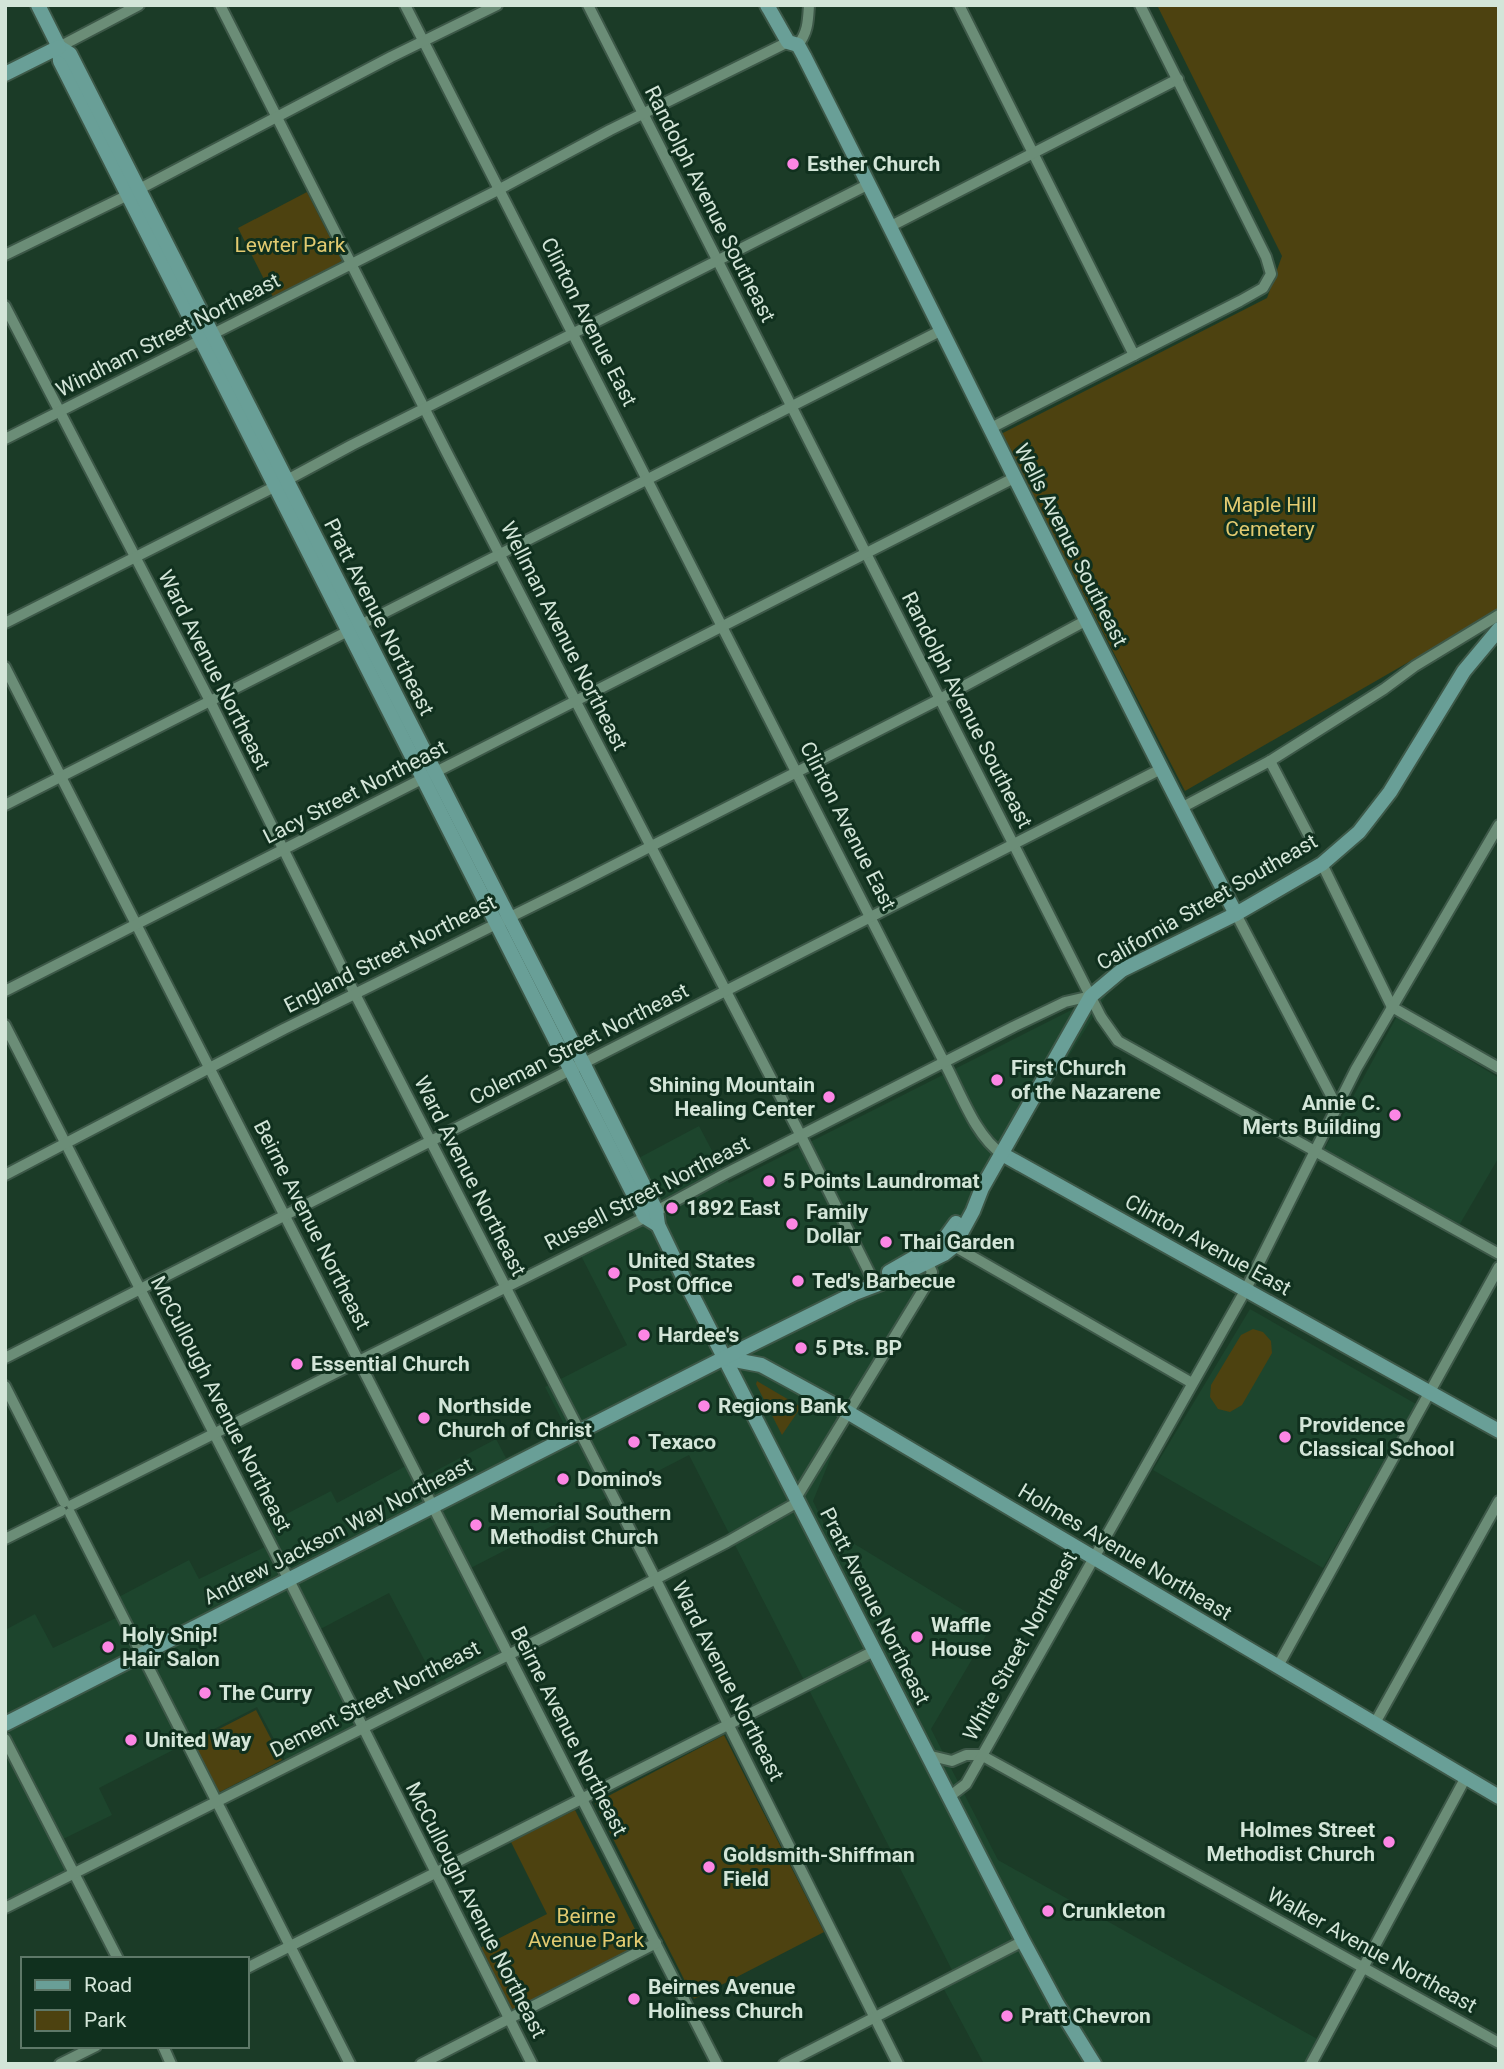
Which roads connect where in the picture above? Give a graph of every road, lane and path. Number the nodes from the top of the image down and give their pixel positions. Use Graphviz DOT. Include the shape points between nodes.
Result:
graph roads {
  1 [pos="38,5"];
  2 [pos="139,5"];
  3 [pos="220,5"];
  4 [pos="405,5"];
  5 [pos="496,5"];
  6 [pos="587,5"];
  7 [pos="767,5"];
  8 [pos="809,5"];
  9 [pos="959,5"];
  10 [pos="1140,5"];
  11 [pos="424,42"];
  12 [pos="793,44"];
  13 [pos="59,47"];
  14 [pos="5,74"];
  15 [pos="1178,79"];
  16 [pos="643,114"];
  17 [pos="276,116"];
  18 [pos="1032,154"];
  19 [pos="869,184"];
  20 [pos="498,190"];
  21 [pos="133,192"];
  22 [pos="891,226"];
  23 [pos="5,255"];
  24 [pos="717,260"];
  25 [pos="351,264"];
  26 [pos="5,306"];
  27 [pos="940,331"];
  28 [pos="572,335"];
  29 [pos="207,336"];
  30 [pos="1134,355"];
  31 [pos="791,407"];
  32 [pos="424,409"];
  33 [pos="60,412"];
  34 [pos="989,429"];
  35 [pos="5,439"];
  36 [pos="1014,478"];
  37 [pos="647,481"];
  38 [pos="281,483"];
  39 [pos="864,553"];
  40 [pos="501,554"];
  41 [pos="135,558"];
  42 [pos="1499,614"];
  43 [pos="1085,621"];
  44 [pos="5,622"];
  45 [pos="721,626"];
  46 [pos="355,629"];
  47 [pos="1499,629"];
  48 [pos="5,667"];
  49 [pos="576,699"];
  50 [pos="940,699"];
  51 [pos="210,701"];
  52 [pos="1270,761"];
  53 [pos="1161,769"];
  54 [pos="796,772"];
  55 [pos="429,775"];
  56 [pos="61,777"];
  57 [pos="5,806"];
  58 [pos="1181,808"];
  59 [pos="1499,825"];
  60 [pos="1308,834"];
  61 [pos="1014,844"];
  62 [pos="651,845"];
  63 [pos="284,850"];
  64 [pos="1322,864"];
  65 [pos="1236,914"];
  66 [pos="871,917"];
  67 [pos="502,919"];
  68 [pos="136,924"];
  69 [pos="5,991"];
  70 [pos="726,992"];
  71 [pos="355,994"];
  72 [pos="1091,996"];
  73 [pos="1392,1007"];
  74 [pos="5,1025"];
  75 [pos="944,1062"];
  76 [pos="577,1067"];
  77 [pos="1499,1068"];
  78 [pos="210,1069"];
  79 [pos="1337,1107"];
  80 [pos="802,1136"];
  81 [pos="431,1142"];
  82 [pos="66,1143"];
  83 [pos="1315,1151"];
  84 [pos="1002,1154"];
  85 [pos="5,1175"];
  86 [pos="982,1188"];
  87 [pos="285,1215"];
  88 [pos="653,1217"];
  89 [pos="954,1246"];
  90 [pos="1499,1254"];
  91 [pos="928,1263"];
  92 [pos="1499,1267"];
  93 [pos="875,1284"];
  94 [pos="505,1287"];
  95 [pos="140,1288"];
  96 [pos="1245,1290"];
  97 [pos="5,1358"];
  98 [pos="724,1358"];
  99 [pos="359,1361"];
  100 [pos="1192,1383"];
  101 [pos="5,1386"];
  102 [pos="1431,1392"];
  103 [pos="849,1413"];
  104 [pos="1499,1431"];
  105 [pos="579,1432"];
  106 [pos="214,1433"];
  107 [pos="797,1500"];
  108 [pos="1499,1501"];
  109 [pos="434,1506"];
  110 [pos="67,1508"];
  111 [pos="5,1539"];
  112 [pos="1093,1556"];
  113 [pos="655,1578"];
  114 [pos="289,1580"];
  115 [pos="874,1651"];
  116 [pos="509,1654"];
  117 [pos="141,1655"];
  118 [pos="1278,1666"];
  119 [pos="1375,1723"];
  120 [pos="5,1724"];
  121 [pos="728,1725"];
  122 [pos="363,1727"];
  123 [pos="5,1739"];
  124 [pos="927,1755"];
  125 [pos="981,1755"];
  126 [pos="1466,1777"];
  127 [pos="948,1797"];
  128 [pos="1499,1797"];
  129 [pos="582,1798"];
  130 [pos="216,1801"];
  131 [pos="436,1872"];
  132 [pos="74,1873"];
  133 [pos="5,1908"];
  134 [pos="1023,1941"];
  135 [pos="656,1943"];
  136 [pos="291,1947"];
  137 [pos="117,1957"];
  138 [pos="1362,1966"];
  139 [pos="248,1968"];
  140 [pos="1057,2004"];
  141 [pos="875,2018"];
  142 [pos="509,2019"];
  143 [pos="1499,2043"];
  144 [pos="92,2048"];
  145 [pos="164,2048"];
  146 [pos="60,2064"];
  147 [pos="172,2064"];
  148 [pos="350,2064"];
  149 [pos="421,2064"];
  150 [pos="532,2064"];
  151 [pos="717,2064"];
  152 [pos="785,2064"];
  153 [pos="898,2064"];
  154 [pos="1082,2064"];
  155 [pos="1094,2064"];
  156 [pos="1311,2064"];
  1 -- 13 [label="main road, Pratt Avenue Northeast"];
  2 -- 13 [label="street"];
  3 -- 17 [label="street, Wellman Avenue Northeast"];
  4 -- 11 [label="street, Clinton Avenue East"];
  5 -- 11 [label="street"];
  6 -- 16 [label="street, Randolph Avenue Southeast"];
  7 -- 12 [label="main road, Wells Avenue Southeast"];
  8 -- 12 [label="street" via="805,36"];
  9 -- 18 [label="street"];
  10 -- 15 [label="street"];
  11 -- 17 [label="street"];
  11 -- 20 [label="street, Clinton Avenue East"];
  12 -- 16 [label="street, Windham Street Northeast"];
  12 -- 19 [label="main road, Wells Avenue Southeast"];
  13 -- 14 [label="main road"];
  13 -- 21 [label="main road, Pratt Avenue Northeast" via="70,54"];
  15 -- 18 [label="street"];
  15 -- 30 [label="street" via="1271,274 1263,288"];
  16 -- 20 [label="street, Windham Street Northeast"];
  16 -- 24 [label="street, Randolph Avenue Southeast"];
  17 -- 21 [label="street"];
  17 -- 25 [label="street, Wellman Avenue Northeast"];
  18 -- 22 [label="street"];
  18 -- 30 [label="street"];
  19 -- 22 [label="main road, Wells Avenue Southeast"];
  19 -- 24 [label="street"];
  20 -- 25 [label="street, Windham Street Northeast"];
  20 -- 28 [label="street, Clinton Avenue East"];
  21 -- 23 [label="street"];
  21 -- 29 [label="main road, Pratt Avenue Northeast"];
  22 -- 27 [label="main road, Wells Avenue Southeast"];
  24 -- 28 [label="street"];
  24 -- 31 [label="street, Randolph Avenue Southeast"];
  25 -- 29 [label="street, Windham Street Northeast"];
  25 -- 32 [label="street, Wellman Avenue Northeast"];
  26 -- 33 [label="street, Ward Avenue Northeast"];
  27 -- 31 [label="street"];
  27 -- 34 [label="main road, Wells Avenue Southeast"];
  28 -- 32 [label="street"];
  28 -- 37 [label="street, Clinton Avenue East"];
  29 -- 33 [label="street, Windham Street Northeast"];
  29 -- 38 [label="main road, Pratt Avenue Northeast"];
  30 -- 34 [label="street"];
  31 -- 37 [label="street"];
  31 -- 39 [label="street, Randolph Avenue Southeast"];
  32 -- 38 [label="street"];
  32 -- 40 [label="street, Wellman Avenue Northeast"];
  33 -- 35 [label="street, Windham Street Northeast"];
  33 -- 41 [label="street, Ward Avenue Northeast"];
  34 -- 36 [label="main road, Wells Avenue Southeast"];
  36 -- 39 [label="street, Lacy Street Northeast"];
  36 -- 43 [label="main road, Wells Avenue Southeast"];
  37 -- 40 [label="street"];
  37 -- 45 [label="street, Clinton Avenue East"];
  38 -- 41 [label="street"];
  38 -- 46 [label="main road, Pratt Avenue Northeast"];
  39 -- 45 [label="street, Lacy Street Northeast"];
  39 -- 50 [label="street, Randolph Avenue Southeast"];
  40 -- 46 [label="street"];
  40 -- 49 [label="street, Wellman Avenue Northeast"];
  41 -- 44 [label="street"];
  41 -- 51 [label="street, Ward Avenue Northeast"];
  42 -- 52 [label="street"];
  43 -- 50 [label="street, England Street Northeast"];
  43 -- 53 [label="main road, Wells Avenue Southeast"];
  45 -- 49 [label="street, Lacy Street Northeast"];
  45 -- 54 [label="street, Clinton Avenue East"];
  46 -- 51 [label="street"];
  46 -- 55 [label="main road, Pratt Avenue Northeast"];
  47 -- 64 [label="main road, California Street Southeast" via="1464,671 1390,792 1359,832"];
  48 -- 56 [label="street, Beirne Avenue Northeast"];
  49 -- 55 [label="street, Lacy Street Northeast"];
  49 -- 62 [label="street, Wellman Avenue Northeast"];
  50 -- 54 [label="street, England Street Northeast"];
  50 -- 61 [label="street, Randolph Avenue Southeast"];
  51 -- 56 [label="street"];
  51 -- 63 [label="street, Ward Avenue Northeast"];
  52 -- 58 [label="street"];
  52 -- 60 [label="street"];
  53 -- 58 [label="main road, Wells Avenue Southeast"];
  53 -- 61 [label="street, Coleman Street Northeast"];
  54 -- 62 [label="street, England Street Northeast"];
  54 -- 66 [label="street, Clinton Avenue East"];
  55 -- 63 [label="street, Lacy Street Northeast"];
  55 -- 67 [label="main road, Pratt Avenue Northeast"];
  56 -- 57 [label="street"];
  56 -- 68 [label="street, Beirne Avenue Northeast"];
  58 -- 65 [label="main road, Wells Avenue Southeast"];
  59 -- 73 [label="street, White Street Northeast"];
  61 -- 66 [label="street, Coleman Street Northeast"];
  61 -- 72 [label="street, Randolph Avenue Southeast"];
  62 -- 67 [label="street, England Street Northeast"];
  62 -- 70 [label="street, Wellman Avenue Northeast"];
  63 -- 68 [label="street, Lacy Street Northeast"];
  63 -- 71 [label="street, Ward Avenue Northeast"];
  64 -- 65 [label="main road, California Street Southeast"];
  64 -- 73 [label="street"];
  65 -- 72 [label="main road, California Street Southeast" via="1122,970"];
  65 -- 79 [label="street, Wells Avenue Southeast"];
  66 -- 70 [label="street, Coleman Street Northeast"];
  66 -- 75 [label="street, Clinton Avenue East"];
  67 -- 71 [label="street, England Street Northeast"];
  67 -- 76 [label="main road, Pratt Avenue Northeast"];
  68 -- 69 [label="street, Lacy Street Northeast"];
  68 -- 78 [label="street, Beirne Avenue Northeast"];
  70 -- 76 [label="street, Coleman Street Northeast"];
  70 -- 80 [label="street, Wellman Avenue Northeast"];
  71 -- 78 [label="street, England Street Northeast"];
  71 -- 81 [label="street, Ward Avenue Northeast"];
  72 -- 75 [label="street, Russell Street Northeast" via="1065,1002"];
  72 -- 83 [label="street, Randolph Avenue Southeast" via="1118,1041"];
  72 -- 84 [label="main road, California Street Southeast"];
  73 -- 77 [label="street"];
  73 -- 79 [label="street, White Street Northeast"];
  74 -- 82 [label="street, McCullough Avenue Northeast"];
  75 -- 80 [label="street, Russell Street Northeast"];
  75 -- 84 [label="street, Clinton Avenue East" via="982,1134"];
  76 -- 81 [label="street, Coleman Street Northeast"];
  76 -- 88 [label="main road, Pratt Avenue Northeast"];
  78 -- 82 [label="street, England Street Northeast"];
  78 -- 87 [label="street, Beirne Avenue Northeast"];
  79 -- 83 [label="street, White Street Northeast"];
  80 -- 88 [label="street, Russell Street Northeast"];
  80 -- 93 [label="street, Wellman Avenue Northeast"];
  81 -- 87 [label="street, Coleman Street Northeast"];
  81 -- 94 [label="street, Ward Avenue Northeast"];
  82 -- 85 [label="street, England Street Northeast"];
  82 -- 95 [label="street, McCullough Avenue Northeast"];
  83 -- 90 [label="street, Randolph Avenue Southeast"];
  83 -- 96 [label="street, White Street Northeast"];
  84 -- 86 [label="main road"];
  84 -- 96 [label="main road, Clinton Avenue East"];
  86 -- 89 [label="main road"];
  86 -- 93 [label="main road" via="943,1241"];
  87 -- 95 [label="street, Coleman Street Northeast"];
  87 -- 99 [label="street, Beirne Avenue Northeast"];
  88 -- 94 [label="street, Russell Street Northeast"];
  88 -- 98 [label="main road, Pratt Avenue Northeast"];
  89 -- 91 [label="main road, Andrew Jackson Way Northeast"];
  89 -- 100 [label="street"];
  91 -- 93 [label="main road, Andrew Jackson Way Northeast"];
  91 -- 103 [label="street" via="932,1272 928,1282"];
  92 -- 102 [label="street"];
  93 -- 98 [label="main road, Andrew Jackson Way Northeast"];
  94 -- 99 [label="street, Russell Street Northeast"];
  94 -- 105 [label="street, Ward Avenue Northeast"];
  95 -- 97 [label="street, Coleman Street Northeast"];
  95 -- 106 [label="street, McCullough Avenue Northeast"];
  96 -- 100 [label="street, White Street Northeast"];
  96 -- 102 [label="main road, Clinton Avenue East"];
  98 -- 103 [label="main road, Holmes Avenue Northeast" via="761,1365"];
  98 -- 105 [label="main road, Andrew Jackson Way Northeast"];
  98 -- 107 [label="main road, Pratt Avenue Northeast"];
  99 -- 106 [label="street, Russell Street Northeast"];
  99 -- 109 [label="street, Beirne Avenue Northeast"];
  100 -- 112 [label="street, White Street Northeast"];
  101 -- 110 [label="street"];
  102 -- 104 [label="main road, Clinton Avenue East"];
  102 -- 118 [label="street"];
  103 -- 107 [label="street"];
  103 -- 112 [label="main road, Holmes Avenue Northeast"];
  105 -- 109 [label="main road, Andrew Jackson Way Northeast"];
  105 -- 113 [label="street, Ward Avenue Northeast"];
  106 -- 110 [label="street, Russell Street Northeast"];
  106 -- 114 [label="street, McCullough Avenue Northeast"];
  107 -- 113 [label="street, Dement Street Northeast"];
  107 -- 115 [label="main road, Pratt Avenue Northeast"];
  108 -- 119 [label="street"];
  109 -- 114 [label="main road, Andrew Jackson Way Northeast"];
  109 -- 116 [label="street, Beirne Avenue Northeast"];
  110 -- 111 [label="street, Russell Street Northeast"];
  110 -- 117 [label="street"];
  112 -- 118 [label="main road, Holmes Avenue Northeast"];
  112 -- 125 [label="street, White Street Northeast"];
  113 -- 116 [label="street, Dement Street Northeast"];
  113 -- 121 [label="street, Ward Avenue Northeast"];
  114 -- 117 [label="main road, Andrew Jackson Way Northeast"];
  114 -- 122 [label="street, McCullough Avenue Northeast"];
  115 -- 121 [label="street"];
  115 -- 124 [label="main road, Pratt Avenue Northeast"];
  116 -- 122 [label="street, Dement Street Northeast"];
  116 -- 129 [label="street, Beirne Avenue Northeast"];
  117 -- 120 [label="main road, Andrew Jackson Way Northeast"];
  117 -- 130 [label="street"];
  118 -- 119 [label="main road, Holmes Avenue Northeast"];
  119 -- 126 [label="main road, Holmes Avenue Northeast"];
  121 -- 129 [label="street"];
  121 -- 141 [label="street, Ward Avenue Northeast"];
  122 -- 130 [label="street, Dement Street Northeast"];
  122 -- 131 [label="street, McCullough Avenue Northeast"];
  123 -- 132 [label="street"];
  124 -- 125 [label="street" via="952,1760"];
  124 -- 127 [label="main road, Pratt Avenue Northeast"];
  125 -- 127 [label="street, White Street Northeast" via="966,1784"];
  125 -- 138 [label="street, Walker Avenue Northeast"];
  126 -- 128 [label="main road, Holmes Avenue Northeast"];
  126 -- 138 [label="street"];
  127 -- 134 [label="main road, Pratt Avenue Northeast"];
  129 -- 131 [label="street"];
  129 -- 135 [label="street, Beirne Avenue Northeast"];
  130 -- 132 [label="street, Dement Street Northeast"];
  130 -- 136 [label="street"];
  131 -- 136 [label="street"];
  131 -- 142 [label="street, McCullough Avenue Northeast"];
  132 -- 133 [label="street, Dement Street Northeast"];
  132 -- 137 [label="street"];
  134 -- 140 [label="main road, Pratt Avenue Northeast"];
  134 -- 141 [label="street"];
  135 -- 142 [label="street"];
  135 -- 151 [label="street, Beirne Avenue Northeast"];
  136 -- 139 [label="street"];
  136 -- 148 [label="street"];
  138 -- 143 [label="street, Walker Avenue Northeast"];
  138 -- 156 [label="street"];
  140 -- 154 [label="main road, Pratt Avenue Northeast"];
  140 -- 155 [label="main road, Pratt Avenue Northeast"];
  141 -- 152 [label="street"];
  141 -- 153 [label="street, Ward Avenue Northeast"];
  142 -- 149 [label="street"];
  142 -- 150 [label="street, McCullough Avenue Northeast"];
  144 -- 146 [label="street"];
  145 -- 147 [label="street"];
}
